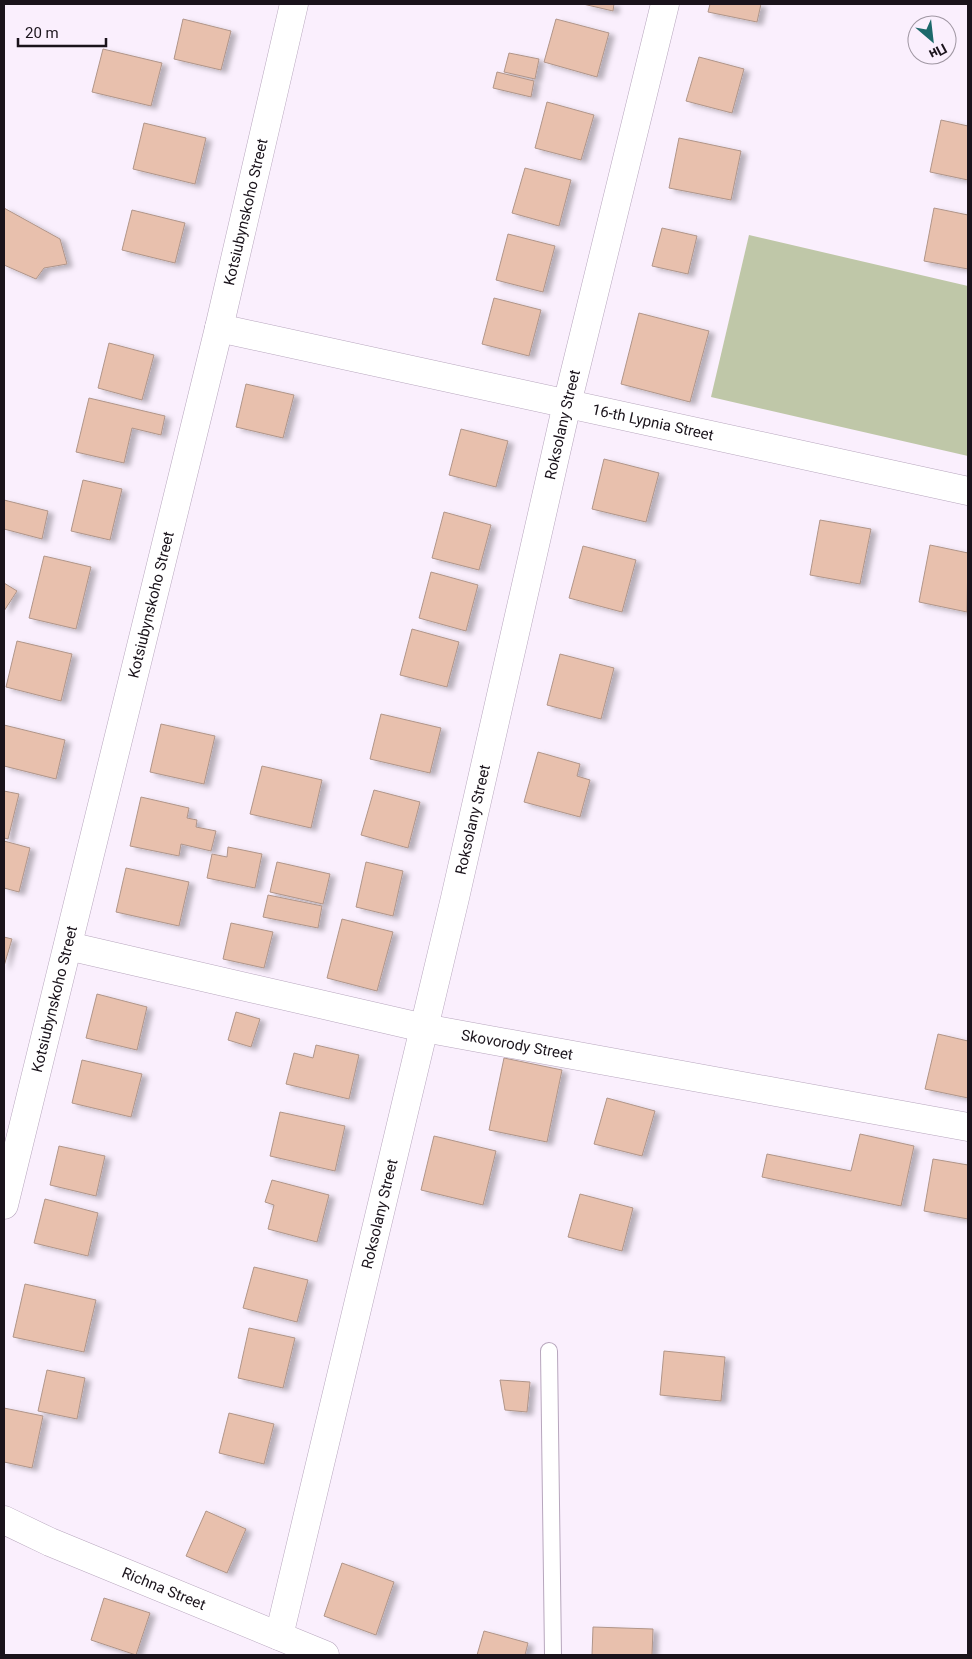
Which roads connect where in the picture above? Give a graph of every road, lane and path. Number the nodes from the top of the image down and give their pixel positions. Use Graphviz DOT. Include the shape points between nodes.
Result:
graph roads {
  1 [pos="294,4"];
  2 [pos="665,4"];
  3 [pos="219,328"];
  4 [pos="567,404"];
  5 [pos="968,491"];
  6 [pos="68,946"];
  7 [pos="424,1028"];
  8 [pos="968,1127"];
  9 [pos="4,1205"];
  10 [pos="550,1351"];
  11 [pos="4,1520"];
  12 [pos="279,1636"];
  13 [pos="325,1655"];
  14 [pos="553,1655"];
  1 -- 3 [label="street, Kotsiubynskoho Street"];
  2 -- 4 [label="street, Roksolany Street"];
  3 -- 4 [label="street, 16-th Lypnia Street"];
  3 -- 6 [label="street, Kotsiubynskoho Street"];
  4 -- 5 [label="street, 16-th Lypnia Street"];
  4 -- 7 [label="street, Roksolany Street"];
  6 -- 7 [label="street, Skovorody Street"];
  6 -- 9 [label="street, Kotsiubynskoho Street"];
  7 -- 8 [label="street, Skovorody Street"];
  7 -- 12 [label="street, Roksolany Street"];
  10 -- 14 [label="lane"];
  11 -- 12 [label="street, Richna Street"];
  12 -- 13 [label="street, Richna Street"];
}
